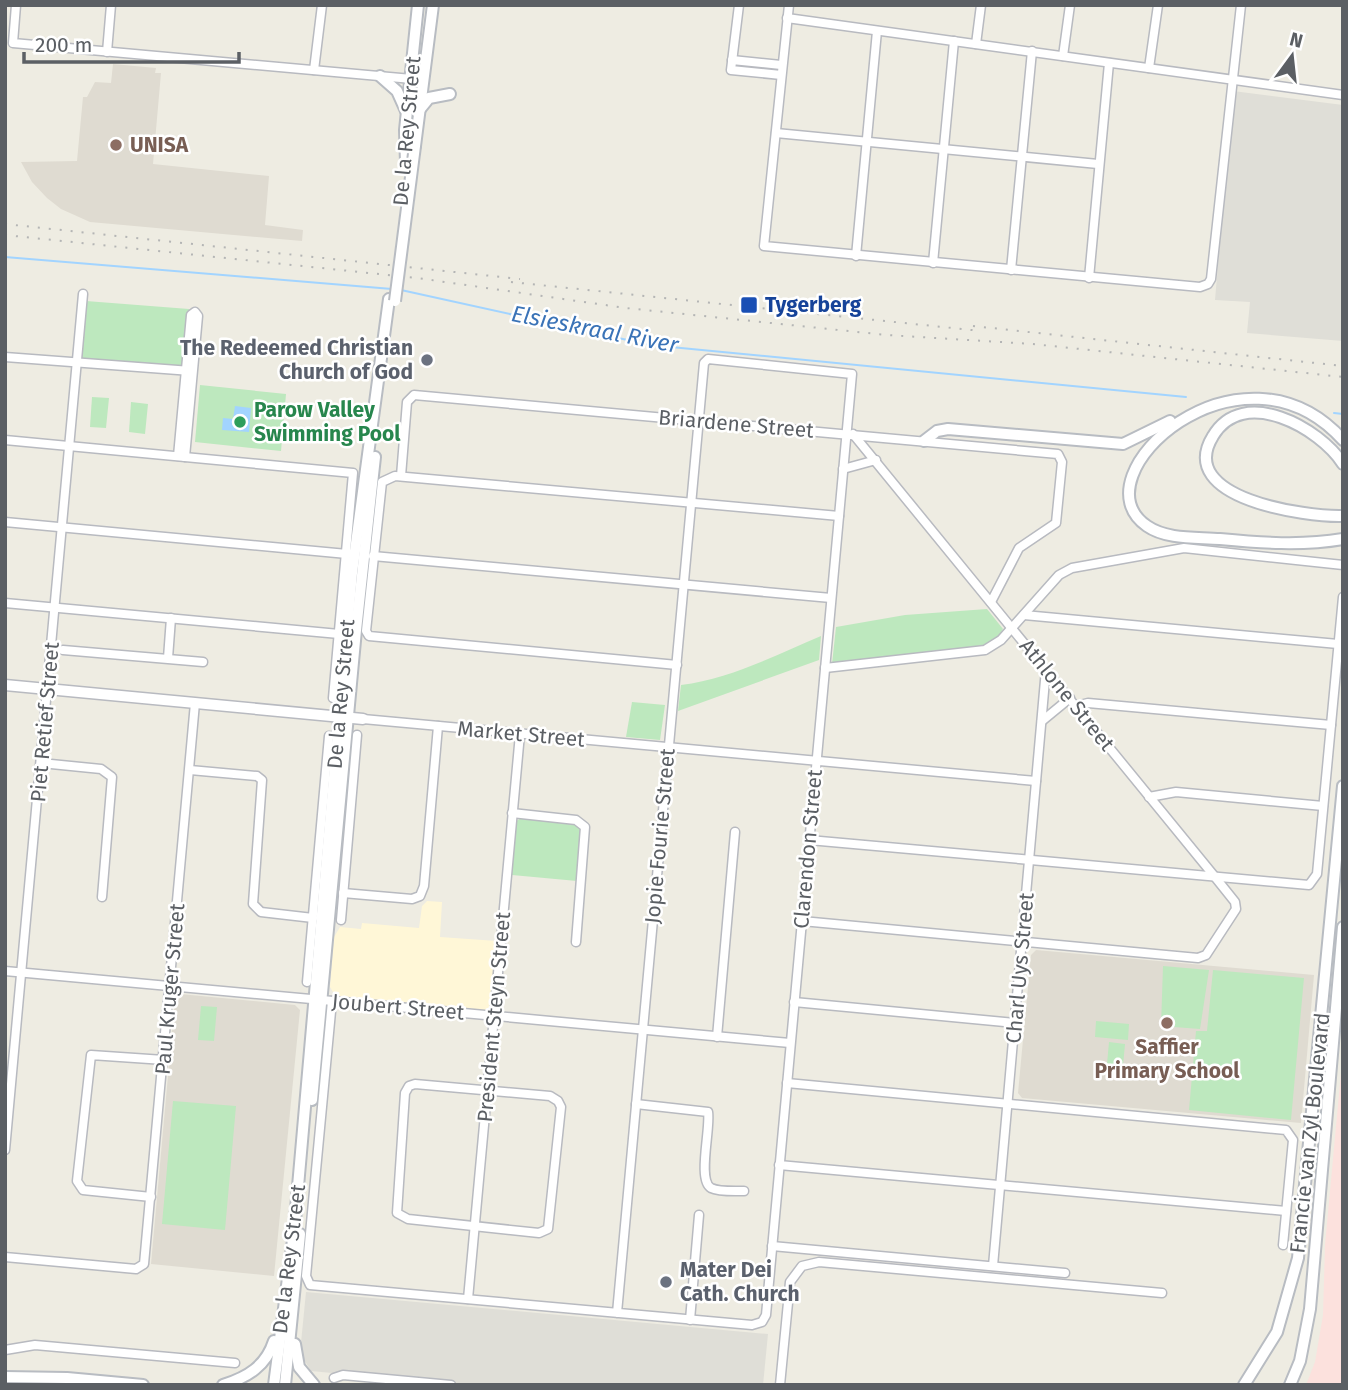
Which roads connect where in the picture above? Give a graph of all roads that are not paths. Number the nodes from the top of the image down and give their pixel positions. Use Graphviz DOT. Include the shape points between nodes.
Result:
graph roads {
  1 [pos="16,5"];
  2 [pos="111,5"];
  3 [pos="322,5"];
  4 [pos="418,5"];
  5 [pos="424,5"];
  6 [pos="433,5"];
  7 [pos="739,5"];
  8 [pos="789,5"];
  9 [pos="981,5"];
  10 [pos="1070,5"];
  11 [pos="1158,5"];
  12 [pos="1241,5"];
  13 [pos="787,18"];
  14 [pos="416,31"];
  15 [pos="877,31"];
  16 [pos="954,41"];
  17 [pos="976,44"];
  18 [pos="1032,51"];
  19 [pos="107,52"];
  20 [pos="1063,56"];
  21 [pos="732,60"];
  22 [pos="1109,63"];
  23 [pos="781,65"];
  24 [pos="1149,68"];
  25 [pos="314,70"];
  26 [pos="781,75"];
  27 [pos="380,76"];
  28 [pos="411,79"];
  29 [pos="424,80"];
  30 [pos="1231,80"];
  31 [pos="450,94"];
  32 [pos="1343,95"];
  33 [pos="420,108"];
  34 [pos="407,111"];
  35 [pos="776,133"];
  36 [pos="866,141"];
  37 [pos="944,149"];
  38 [pos="1022,156"];
  39 [pos="1098,164"];
  40 [pos="856,256"];
  41 [pos="933,262"];
  42 [pos="1011,270"];
  43 [pos="1088,278"];
  44 [pos="83,294"];
  45 [pos="392,300"];
  46 [pos="5,357"];
  47 [pos="77,364"];
  48 [pos="190,371"];
  49 [pos="852,374"];
  50 [pos="1184,417"];
  51 [pos="698,420"];
  52 [pos="850,434"];
  53 [pos="5,440"];
  54 [pos="1343,440"];
  55 [pos="924,441"];
  56 [pos="69,446"];
  57 [pos="182,456"];
  58 [pos="876,460"];
  59 [pos="1343,464"];
  60 [pos="843,468"];
  61 [pos="401,476"];
  62 [pos="691,503"];
  63 [pos="839,516"];
  64 [pos="1343,516"];
  65 [pos="5,522"];
  66 [pos="63,528"];
  67 [pos="1338,540"];
  68 [pos="347,554"];
  69 [pos="373,556"];
  70 [pos="1343,565"];
  71 [pos="684,584"];
  72 [pos="1343,597"];
  73 [pos="831,598"];
  74 [pos="991,602"];
  75 [pos="5,603"];
  76 [pos="56,607"];
  77 [pos="1024,615"];
  78 [pos="171,618"];
  79 [pos="1012,628"];
  80 [pos="339,634"];
  81 [pos="1338,644"];
  82 [pos="63,650"];
  83 [pos="168,659"];
  84 [pos="203,662"];
  85 [pos="677,665"];
  86 [pos="825,668"];
  87 [pos="1046,669"];
  88 [pos="5,685"];
  89 [pos="48,689"];
  90 [pos="333,698"];
  91 [pos="1069,698"];
  92 [pos="195,703"];
  93 [pos="1076,706"];
  94 [pos="343,717"];
  95 [pos="363,719"];
  96 [pos="1042,720"];
  97 [pos="1331,725"];
  98 [pos="438,726"];
  99 [pos="520,734"];
  100 [pos="357,735"];
  101 [pos="329,736"];
  102 [pos="667,747"];
  103 [pos="816,761"];
  104 [pos="41,763"];
  105 [pos="190,770"];
  106 [pos="1036,781"];
  107 [pos="1343,786"];
  108 [pos="1149,797"];
  109 [pos="1324,806"];
  110 [pos="512,813"];
  111 [pos="735,832"];
  112 [pos="809,840"];
  113 [pos="1029,861"];
  114 [pos="1215,877"];
  115 [pos="343,893"];
  116 [pos="102,897"];
  117 [pos="313,918"];
  118 [pos="341,920"];
  119 [pos="802,921"];
  120 [pos="1343,927"];
  121 [pos="576,942"];
  122 [pos="1022,942"];
  123 [pos="5,971"];
  124 [pos="22,973"];
  125 [pos="307,982"];
  126 [pos="170,986"];
  127 [pos="323,1001"];
  128 [pos="794,1002"];
  129 [pos="494,1016"];
  130 [pos="1015,1023"];
  131 [pos="642,1030"];
  132 [pos="718,1037"];
  133 [pos="790,1043"];
  134 [pos="164,1060"];
  135 [pos="787,1083"];
  136 [pos="487,1090"];
  137 [pos="636,1104"];
  138 [pos="1007,1104"];
  139 [pos="5,1150"];
  140 [pos="779,1165"];
  141 [pos="1000,1185"];
  142 [pos="744,1191"];
  143 [pos="151,1197"];
  144 [pos="1286,1211"];
  145 [pos="699,1215"];
  146 [pos="475,1226"];
  147 [pos="1283,1245"];
  148 [pos="772,1246"];
  149 [pos="5,1257"];
  150 [pos="993,1266"];
  151 [pos="1065,1273"];
  152 [pos="1162,1293"];
  153 [pos="468,1299"];
  154 [pos="617,1313"];
  155 [pos="287,1317"];
  156 [pos="690,1320"];
  157 [pos="5,1350"];
  158 [pos="235,1363"];
  159 [pos="5,1377"];
  160 [pos="334,1378"];
  161 [pos="1247,1383"];
  162 [pos="143,1385"];
  163 [pos="223,1385"];
  164 [pos="274,1385"];
  165 [pos="285,1385"];
  166 [pos="314,1385"];
  167 [pos="451,1385"];
  168 [pos="780,1385"];
  169 [pos="1292,1385"];
  1 -- 19 [label="street" via="13,43"];
  2 -- 19 [label="street"];
  3 -- 25 [label="street"];
  4 -- 14 [label="main road, De la Rey Street"];
  5 -- 14 [label="main road"];
  6 -- 29 [label="main road, De la Rey Street"];
  7 -- 21 [label="street"];
  8 -- 13 [label="street"];
  9 -- 17 [label="street"];
  10 -- 20 [label="street"];
  11 -- 24 [label="street"];
  12 -- 30 [label="street"];
  13 -- 15 [label="street"];
  13 -- 23 [label="street"];
  14 -- 28 [label="main road, De la Rey Street"];
  15 -- 16 [label="street"];
  15 -- 36 [label="street"];
  16 -- 17 [label="street"];
  16 -- 37 [label="street"];
  17 -- 18 [label="street"];
  18 -- 20 [label="street"];
  18 -- 38 [label="street"];
  19 -- 25 [label="street"];
  20 -- 22 [label="street"];
  21 -- 23 [label="street"];
  21 -- 26 [label="street" via="731,70"];
  22 -- 24 [label="street"];
  22 -- 39 [label="street"];
  23 -- 26 [label="street"];
  24 -- 30 [label="street"];
  25 -- 27 [label="street"];
  26 -- 35 [label="street"];
  27 -- 28 [label="street"];
  27 -- 34 [label="main road" via="397,91"];
  28 -- 29 [label="street"];
  28 -- 34 [label="main road, De la Rey Street"];
  29 -- 33 [label="main road, De la Rey Street"];
  30 -- 32 [label="street"];
  30 -- 43 [label="street" via="1208,284"];
  31 -- 33 [label="main road" via="429,98"];
  33 -- 45 [label="main road, De la Rey Street, bridge"];
  34 -- 45 [label="main road, De la Rey Street"];
  35 -- 36 [label="street"];
  35 -- 40 [label="street" via="764,246"];
  36 -- 37 [label="street"];
  36 -- 40 [label="street"];
  37 -- 38 [label="street"];
  37 -- 41 [label="street"];
  38 -- 39 [label="street"];
  38 -- 42 [label="street"];
  39 -- 43 [label="street"];
  40 -- 41 [label="street"];
  41 -- 42 [label="street"];
  42 -- 43 [label="street"];
  44 -- 47 [label="street, Piet Retief Street"];
  45 -- 94 [label="main road, De la Rey Street" via="352,573"];
  46 -- 47 [label="street"];
  47 -- 48 [label="street"];
  47 -- 56 [label="street, Piet Retief Street"];
  48 -- 48 [label="street" via="191,315 195,312 198,316"];
  48 -- 57 [label="street"];
  49 -- 51 [label="street, Jopie Fourie Street" via="705,360"];
  49 -- 52 [label="street, Clarendon Street"];
  50 -- 54 [label="main road" via="1214,403 1262,398 1300,409"];
  50 -- 55 [label="main road" via="1124,444 948,429"];
  50 -- 67 [label="main road" via="1149,450 1131,485 1133,510 1148,527 1170,535 1264,543"];
  51 -- 52 [label="street, Briardene Street"];
  51 -- 61 [label="street, Briardene Street" via="411,396"];
  51 -- 62 [label="street, Jopie Fourie Street"];
  52 -- 55 [label="street, Briardene Street"];
  52 -- 58 [label="street, Athlone Street"];
  52 -- 60 [label="street, Clarendon Street"];
  53 -- 56 [label="street"];
  55 -- 74 [label="street, Briardene Street" via="1060,455 1055,525 1019,548"];
  56 -- 57 [label="street"];
  56 -- 66 [label="street, Piet Retief Street"];
  57 -- 68 [label="street, De la Rey Street" via="353,473"];
  58 -- 60 [label="street"];
  58 -- 74 [label="street, Athlone Street"];
  59 -- 64 [label="main road" via="1316,434 1265,414 1245,415 1226,423 1213,435 1207,450 1214,476 1241,498 1293,512"];
  60 -- 63 [label="street, Clarendon Street"];
  61 -- 62 [label="street"];
  61 -- 69 [label="street, De la Rey Street" via="388,477 380,485"];
  62 -- 63 [label="street"];
  62 -- 71 [label="street, Jopie Fourie Street"];
  63 -- 73 [label="street, Clarendon Street"];
  65 -- 66 [label="street"];
  66 -- 68 [label="street"];
  66 -- 76 [label="street, Piet Retief Street"];
  68 -- 80 [label="street, De la Rey Street"];
  69 -- 71 [label="street"];
  69 -- 85 [label="street, De la Rey Street" via="366,631 371,637"];
  70 -- 77 [label="street" via="1171,548 1069,569"];
  71 -- 73 [label="street"];
  71 -- 85 [label="street, Jopie Fourie Street"];
  72 -- 81 [label="street"];
  73 -- 86 [label="street, Clarendon Street"];
  74 -- 79 [label="street, Athlone Street"];
  75 -- 76 [label="street"];
  76 -- 78 [label="street"];
  76 -- 89 [label="street, Piet Retief Street"];
  77 -- 79 [label="street"];
  77 -- 81 [label="street"];
  78 -- 80 [label="street"];
  78 -- 83 [label="street"];
  79 -- 86 [label="street" via="985,650"];
  79 -- 87 [label="street, Athlone Street"];
  80 -- 90 [label="street, De la Rey Street"];
  81 -- 97 [label="street"];
  82 -- 83 [label="street"];
  83 -- 84 [label="street"];
  85 -- 102 [label="street, Jopie Fourie Street"];
  86 -- 103 [label="street, Clarendon Street"];
  87 -- 91 [label="street, Athlone Street"];
  87 -- 96 [label="street, Charl Uys Street"];
  88 -- 89 [label="street, Market Street"];
  89 -- 92 [label="street, Market Street"];
  89 -- 104 [label="street, Piet Retief Street"];
  91 -- 93 [label="street, Athlone Street"];
  91 -- 96 [label="street"];
  92 -- 94 [label="street, Market Street"];
  92 -- 105 [label="street, Paul Kruger Street"];
  93 -- 97 [label="street" via="1088,703"];
  93 -- 108 [label="street, Athlone Street"];
  94 -- 95 [label="street, Market Street"];
  94 -- 127 [label="main road, De la Rey Street"];
  95 -- 98 [label="street, Market Street"];
  96 -- 106 [label="street, Charl Uys Street"];
  97 -- 109 [label="street"];
  98 -- 99 [label="street, Market Street"];
  98 -- 115 [label="street" via="423,892 412,900"];
  99 -- 102 [label="street, Market Street"];
  99 -- 110 [label="street, President Steyn Street"];
  100 -- 115 [label="street, De la Rey Street"];
  101 -- 117 [label="street, De la Rey Street"];
  102 -- 103 [label="street, Market Street"];
  102 -- 131 [label="street, Jopie Fourie Street"];
  103 -- 106 [label="street, Market Street"];
  103 -- 112 [label="street, Clarendon Street"];
  104 -- 116 [label="street" via="101,769 112,777"];
  104 -- 124 [label="street, Piet Retief Street"];
  105 -- 117 [label="street" via="262,780 253,904 261,912"];
  105 -- 126 [label="street, Paul Kruger Street"];
  106 -- 113 [label="street, Charl Uys Street"];
  107 -- 161 [label="main road, Francie van Zyl Boulevard" via="1298,1258 1277,1332"];
  108 -- 109 [label="street" via="1176,793"];
  108 -- 114 [label="street, Athlone Street"];
  109 -- 114 [label="street" via="1316,878 1304,886"];
  110 -- 121 [label="street" via="576,820 585,827"];
  110 -- 129 [label="street, President Steyn Street"];
  111 -- 132 [label="street"];
  112 -- 113 [label="street"];
  112 -- 119 [label="street, Clarendon Street"];
  113 -- 114 [label="street"];
  113 -- 122 [label="street, Charl Uys Street"];
  114 -- 122 [label="street, Athlone Street" via="1236,909 1207,953 1198,958"];
  115 -- 118 [label="street, De la Rey Street"];
  117 -- 125 [label="street, De la Rey Street"];
  119 -- 122 [label="street"];
  119 -- 128 [label="street, Clarendon Street"];
  120 -- 169 [label="main road, Francie van Zyl Boulevard" via="1310,1309"];
  122 -- 130 [label="street, Charl Uys Street"];
  123 -- 124 [label="street, Joubert Street"];
  124 -- 126 [label="street, Joubert Street"];
  124 -- 139 [label="street, Piet Retief Street"];
  126 -- 127 [label="street, Joubert Street"];
  126 -- 134 [label="street, Paul Kruger Street"];
  127 -- 129 [label="street, Joubert Street"];
  127 -- 153 [label="street, De la Rey Street" via="307,1281 313,1286"];
  127 -- 155 [label="main road, De la Rey Street" via="293,1232"];
  128 -- 130 [label="street"];
  128 -- 133 [label="street, Clarendon Street"];
  129 -- 131 [label="street, Joubert Street"];
  129 -- 136 [label="street, President Steyn Street"];
  130 -- 138 [label="street, Charl Uys Street"];
  131 -- 132 [label="street, Joubert Street"];
  131 -- 137 [label="street, Jopie Fourie Street"];
  132 -- 133 [label="street, Joubert Street"];
  133 -- 135 [label="street, Clarendon Street"];
  134 -- 143 [label="street, Paul Kruger Street"];
  134 -- 143 [label="street" via="91,1055 77,1181 83,1190"];
  135 -- 138 [label="street"];
  135 -- 140 [label="street, Clarendon Street"];
  136 -- 146 [label="street, President Steyn Street"];
  136 -- 146 [label="street" via="550,1096 561,1107 548,1229 539,1233"];
  136 -- 146 [label="street" via="415,1084 405,1093 397,1213 408,1219"];
  137 -- 142 [label="street" via="708,1112 707,1183 714,1189"];
  137 -- 154 [label="street, Jopie Fourie Street"];
  138 -- 141 [label="street, Charl Uys Street"];
  138 -- 144 [label="street" via="1286,1129 1293,1140"];
  140 -- 141 [label="street"];
  140 -- 148 [label="street, Clarendon Street"];
  141 -- 144 [label="street"];
  141 -- 150 [label="street, Charl Uys Street"];
  143 -- 149 [label="street, Paul Kruger Street" via="144,1264 136,1269"];
  144 -- 147 [label="street"];
  145 -- 156 [label="street"];
  146 -- 153 [label="street, President Steyn Street"];
  148 -- 150 [label="street"];
  148 -- 156 [label="street, Clarendon Street" via="762,1322"];
  150 -- 151 [label="street"];
  152 -- 168 [label="street" via="810,1263 796,1271 790,1282"];
  153 -- 154 [label="street"];
  154 -- 156 [label="street"];
  155 -- 163 [label="main road" via="264,1362 248,1375"];
  155 -- 164 [label="main road, De la Rey Street"];
  155 -- 165 [label="main road, De la Rey Street"];
  155 -- 166 [label="main road" via="297,1361"];
  157 -- 158 [label="street" via="35,1345"];
  159 -- 162 [label="main road"];
  160 -- 167 [label="street"];
}
